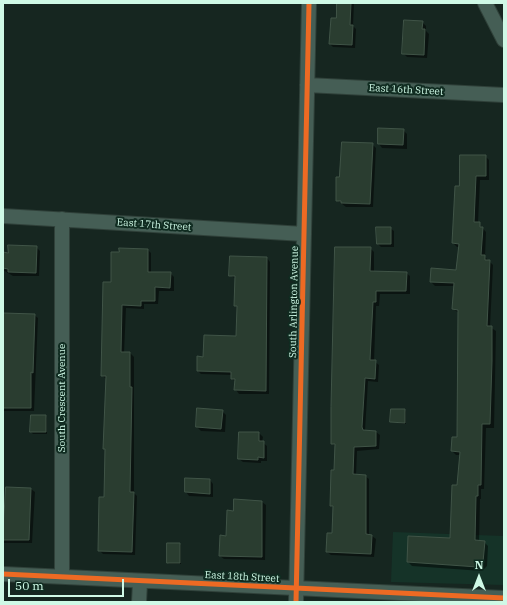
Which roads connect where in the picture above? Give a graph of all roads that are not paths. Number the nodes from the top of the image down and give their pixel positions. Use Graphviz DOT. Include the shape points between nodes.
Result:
graph roads {
  1 [pos="308,3"];
  2 [pos="485,3"];
  3 [pos="504,40"];
  4 [pos="307,85"];
  5 [pos="504,95"];
  6 [pos="3,216"];
  7 [pos="62,219"];
  8 [pos="304,234"];
  9 [pos="3,574"];
  10 [pos="62,577"];
  11 [pos="140,582"];
  12 [pos="296,595"];
  13 [pos="504,598"];
  14 [pos="139,602"];
  1 -- 4 [label="street, South Arlington Avenue"];
  2 -- 3 [label="street"];
  4 -- 5 [label="street, East 16th Street"];
  4 -- 8 [label="street, South Arlington Avenue"];
  6 -- 7 [label="street, East 17th Street"];
  7 -- 8 [label="street, East 17th Street"];
  7 -- 10 [label="street, South Crescent Avenue"];
  8 -- 12 [label="street, South Arlington Avenue"];
  9 -- 10 [label="street, East 18th Street"];
  10 -- 11 [label="street, East 18th Street"];
  11 -- 12 [label="street, East 18th Street"];
  11 -- 14 [label="street"];
  12 -- 13 [label="street, East 18th Street"];
}
